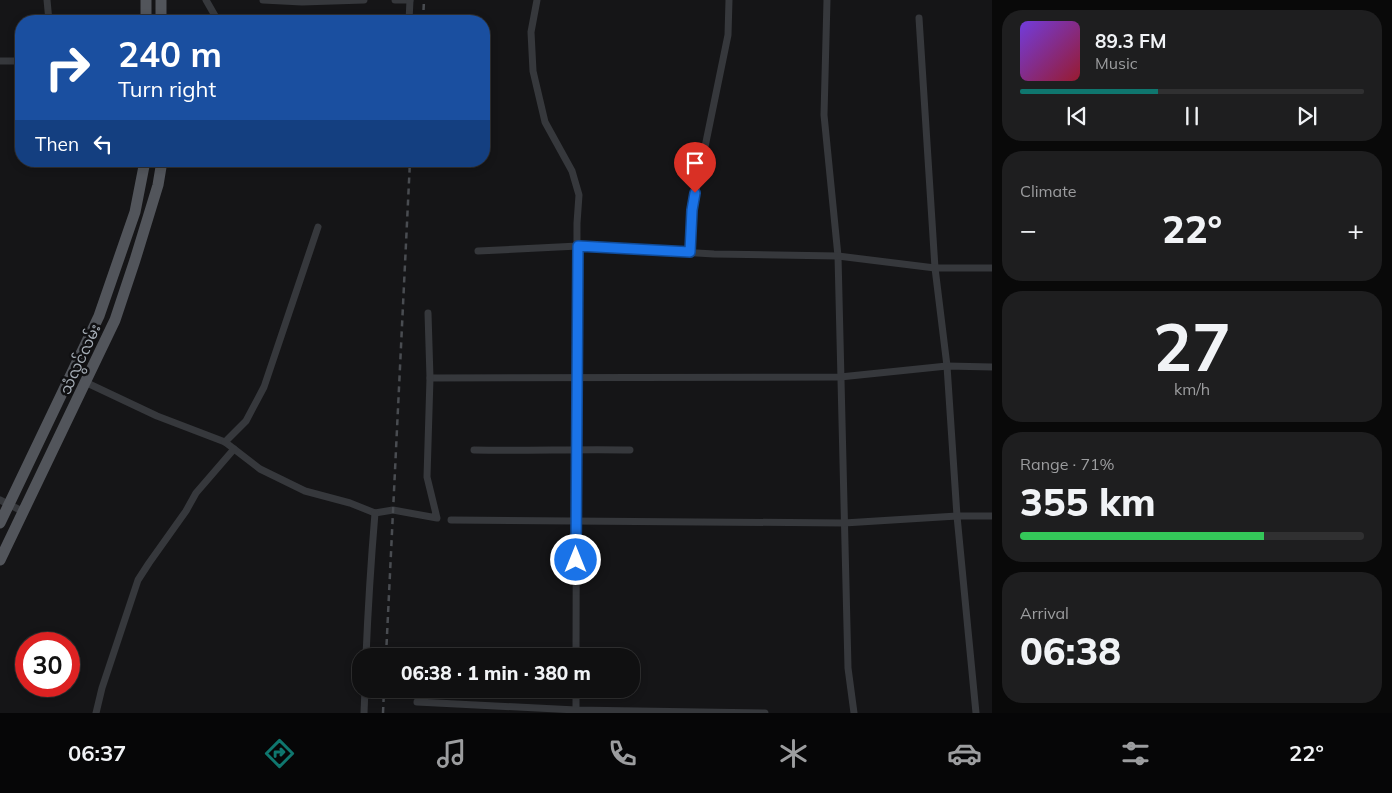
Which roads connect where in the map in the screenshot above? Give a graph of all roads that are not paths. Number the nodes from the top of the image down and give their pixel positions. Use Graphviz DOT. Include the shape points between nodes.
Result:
graph roads {
  1 [pos="47,0"];
  2 [pos="146,0"];
  3 [pos="161,0"];
  4 [pos="206,0"];
  5 [pos="263,0"];
  6 [pos="364,0"];
  7 [pos="395,0"];
  8 [pos="410,0"];
  9 [pos="537,0"];
  10 [pos="729,0"];
  11 [pos="827,0"];
  12 [pos="48,15"];
  13 [pos="146,15"];
  14 [pos="161,15"];
  15 [pos="215,15"];
  16 [pos="409,15"];
  17 [pos="919,18"];
  18 [pos="0,61"];
  19 [pos="15,61"];
  20 [pos="145,167"];
  21 [pos="161,167"];
  22 [pos="318,227"];
  23 [pos="578,246"];
  24 [pos="478,251"];
  25 [pos="690,252"];
  26 [pos="120,256"];
  27 [pos="838,256"];
  28 [pos="135,260"];
  29 [pos="935,268"];
  30 [pos="992,268"];
  31 [pos="428,313"];
  32 [pos="948,366"];
  33 [pos="992,366"];
  34 [pos="576,377"];
  35 [pos="840,377"];
  36 [pos="430,378"];
  37 [pos="85,382"];
  38 [pos="225,442"];
  39 [pos="234,448"];
  40 [pos="576,449"];
  41 [pos="474,450"];
  42 [pos="630,450"];
  43 [pos="5,502"];
  44 [pos="24,512"];
  45 [pos="375,513"];
  46 [pos="957,516"];
  47 [pos="992,516"];
  48 [pos="451,520"];
  49 [pos="576,521"];
  50 [pos="844,523"];
  51 [pos="0,524"];
  52 [pos="0,560"];
  53 [pos="366,648"];
  54 [pos="576,648"];
  55 [pos="365,698"];
  56 [pos="576,698"];
  57 [pos="417,702"];
  58 [pos="576,712"];
  59 [pos="96,713"];
  60 [pos="364,713"];
  61 [pos="760,713"];
  62 [pos="854,713"];
  63 [pos="976,713"];
  1 -- 12 [label="street"];
  2 -- 13 [label="main road"];
  3 -- 14 [label="main road"];
  4 -- 15 [label="street"];
  5 -- 6 [label="street"];
  7 -- 8 [label="street"];
  8 -- 16 [label="street"];
  9 -- 23 [label="street" via="531,32 534,70 544,122 572,171 579,195"];
  10 -- 25 [label="street" via="728,35 692,210"];
  11 -- 27 [label="street" via="824,115"];
  17 -- 29 [label="street"];
  18 -- 19 [label="street"];
  20 -- 26 [label="main road, သံလွင်လမ်း" via="135,212"];
  21 -- 28 [label="main road, သံလွင်လမ်း"];
  22 -- 38 [label="street" via="264,387 246,421"];
  23 -- 24 [label="street"];
  23 -- 25 [label="street"];
  23 -- 34 [label="street"];
  25 -- 27 [label="street"];
  26 -- 28 [label="main road"];
  26 -- 43 [label="main road, သံလွင်လမ်း" via="99,316"];
  27 -- 29 [label="street"];
  27 -- 35 [label="street"];
  28 -- 37 [label="main road, သံလွင်လမ်း" via="115,320"];
  29 -- 30 [label="street"];
  29 -- 32 [label="street"];
  31 -- 36 [label="street"];
  32 -- 33 [label="street"];
  32 -- 35 [label="street"];
  32 -- 46 [label="street"];
  34 -- 35 [label="street"];
  34 -- 36 [label="street"];
  34 -- 40 [label="street"];
  35 -- 50 [label="street"];
  36 -- 45 [label="street" via="427,477 436,518 392,510"];
  37 -- 38 [label="street" via="157,416"];
  37 -- 44 [label="main road, သံလွင်လမ်း"];
  38 -- 39 [label="street"];
  39 -- 45 [label="street" via="260,469 305,491"];
  39 -- 59 [label="street" via="196,493 138,580"];
  40 -- 41 [label="street"];
  40 -- 42 [label="street"];
  40 -- 49 [label="street"];
  43 -- 44 [label="street"];
  43 -- 51 [label="main road, သံလွင်လမ်း"];
  44 -- 52 [label="main road, သံလွင်လမ်း"];
  45 -- 53 [label="street"];
  46 -- 47 [label="street"];
  46 -- 50 [label="street"];
  46 -- 63 [label="street"];
  48 -- 49 [label="street"];
  49 -- 50 [label="street"];
  49 -- 54 [label="street"];
  50 -- 62 [label="street" via="848,668"];
  55 -- 60 [label="street"];
  56 -- 58 [label="street"];
  57 -- 58 [label="street"];
  58 -- 61 [label="street"];
}
